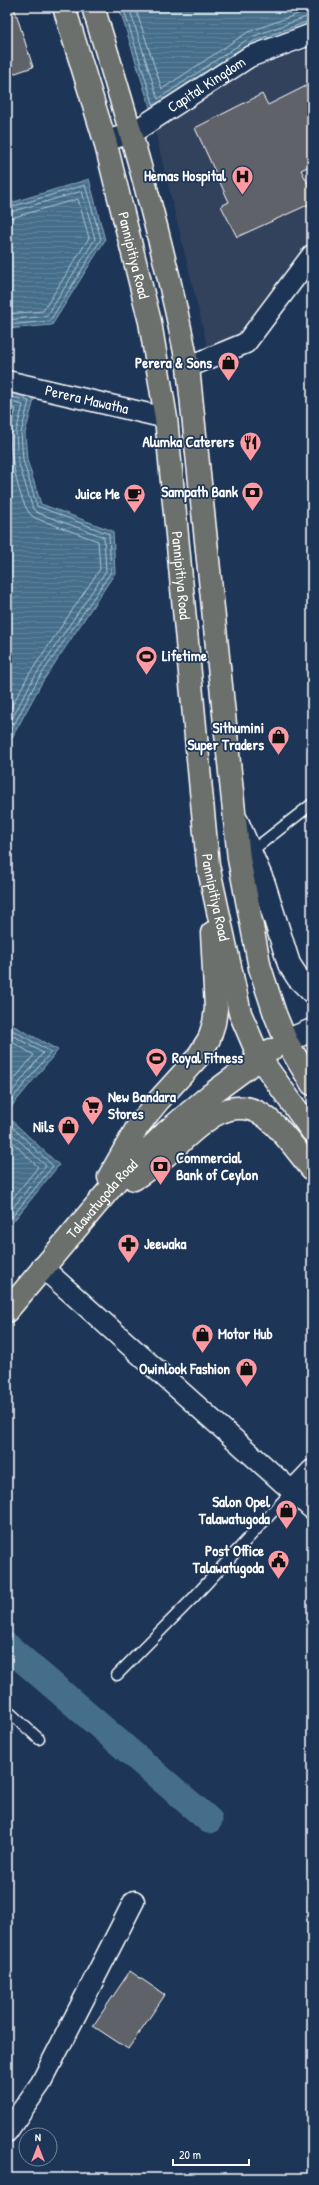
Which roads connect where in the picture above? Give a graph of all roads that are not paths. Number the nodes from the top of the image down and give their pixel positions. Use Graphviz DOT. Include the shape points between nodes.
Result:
graph roads {
  1 [pos="64,7"];
  2 [pos="93,7"];
  3 [pos="312,34"];
  4 [pos="132,133"];
  5 [pos="104,141"];
  6 [pos="312,255"];
  7 [pos="188,367"];
  8 [pos="7,381"];
  9 [pos="166,418"];
  10 [pos="312,804"];
  11 [pos="245,855"];
  12 [pos="213,889"];
  13 [pos="312,992"];
  14 [pos="312,1030"];
  15 [pos="286,1041"];
  16 [pos="259,1057"];
  17 [pos="312,1084"];
  18 [pos="312,1131"];
  19 [pos="312,1169"];
  20 [pos="91,1210"];
  21 [pos="42,1267"];
  22 [pos="7,1311"];
  23 [pos="312,1470"];
  24 [pos="292,1491"];
  25 [pos="312,1509"];
  26 [pos="117,1675"];
  27 [pos="7,1710"];
  28 [pos="39,1739"];
  29 [pos="134,1901"];
  30 [pos="7,2132"];
  1 -- 5 [label="main road, Pannipitiya Road"];
  2 -- 4 [label="main road, Pannipitiya Road"];
  3 -- 4 [label="street, Capital Kingdom" via="249,56"];
  4 -- 5 [label="street, Capital Kingdom"];
  4 -- 7 [label="main road, Pannipitiya Road" via="178,314"];
  5 -- 9 [label="main road, Pannipitiya Road" via="150,322"];
  6 -- 7 [label="street" via="246,343"];
  7 -- 11 [label="main road, Pannipitiya Road" via="234,812"];
  8 -- 9 [label="street, Perera Mawatha"];
  9 -- 12 [label="main road, Pannipitiya Road" via="207,858"];
  10 -- 11 [label="lane"];
  11 -- 13 [label="main road" via="278,924 289,964"];
  11 -- 15 [label="main road, Pannipitiya Road" via="260,968"];
  12 -- 16 [label="main road, Pannipitiya Road" via="240,1013"];
  12 -- 20 [label="main road" via="212,931 216,1009 209,1039 197,1058 138,1126"];
  14 -- 15 [label="main road"];
  15 -- 16 [label="main road, Talawatugoda Road"];
  15 -- 17 [label="main road, Pannipitiya Road"];
  16 -- 18 [label="main road, Pannipitiya Road"];
  16 -- 20 [label="main road, Talawatugoda Road" via="166,1132"];
  19 -- 20 [label="main road" via="263,1115 247,1108 230,1108 208,1118 162,1159"];
  20 -- 21 [label="main road, Talawatugoda Road"];
  21 -- 22 [label="main road, Talawatugoda Road"];
  21 -- 24 [label="street"];
  23 -- 24 [label="street"];
  24 -- 25 [label="street"];
  24 -- 26 [label="lane" via="194,1598"];
  27 -- 28 [label="lane"];
  29 -- 30 [label="street" via="41,2083"];
}
